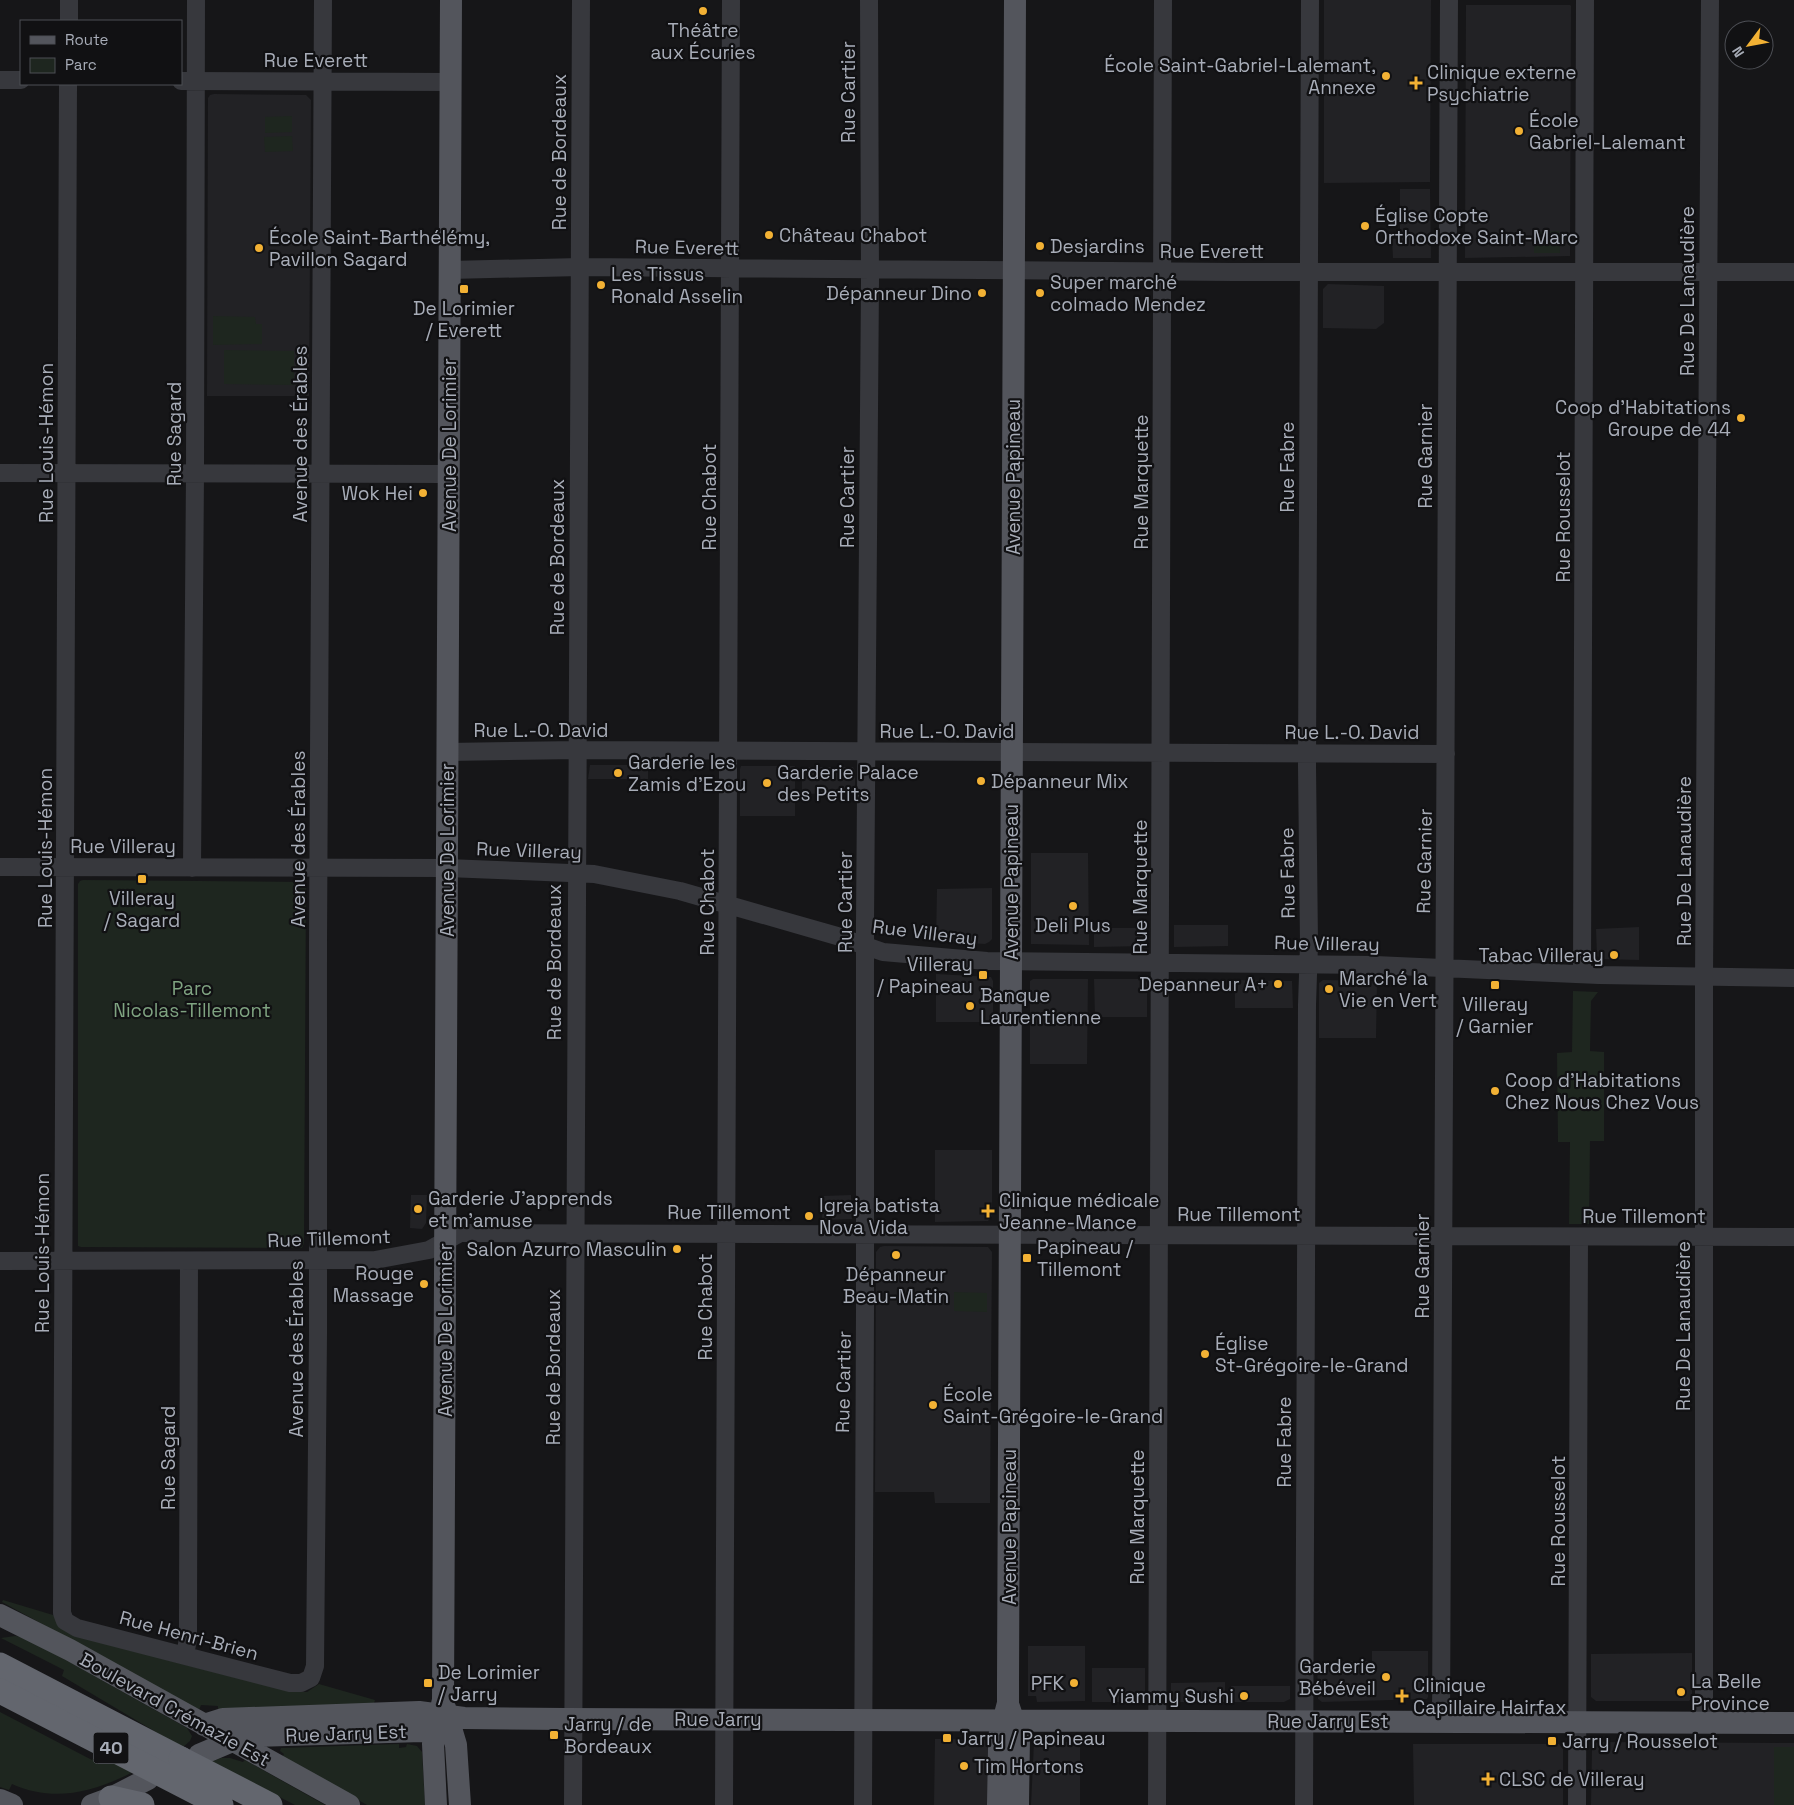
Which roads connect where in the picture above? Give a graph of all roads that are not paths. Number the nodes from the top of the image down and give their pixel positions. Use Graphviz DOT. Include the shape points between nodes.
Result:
graph roads {
  1 [pos="68,0"];
  2 [pos="196,0"];
  3 [pos="323,0"];
  4 [pos="451,0"];
  5 [pos="581,0"];
  6 [pos="732,0"];
  7 [pos="870,0"];
  8 [pos="1015,0"];
  9 [pos="1164,0"];
  10 [pos="1310,0"];
  11 [pos="1449,0"];
  12 [pos="1585,0"];
  13 [pos="1710,0"];
  14 [pos="68,20"];
  15 [pos="0,80"];
  16 [pos="20,80"];
  17 [pos="188,81"];
  18 [pos="323,82"];
  19 [pos="450,82"];
  20 [pos="68,85"];
  21 [pos="580,267"];
  22 [pos="731,269"];
  23 [pos="870,269"];
  24 [pos="450,270"];
  25 [pos="1014,270"];
  26 [pos="1163,271"];
  27 [pos="1310,272"];
  28 [pos="1446,272"];
  29 [pos="1794,272"];
  30 [pos="1584,273"];
  31 [pos="1708,273"];
  32 [pos="0,473"];
  33 [pos="195,473"];
  34 [pos="321,473"];
  35 [pos="67,474"];
  36 [pos="448,474"];
  37 [pos="578,750"];
  38 [pos="728,751"];
  39 [pos="447,752"];
  40 [pos="867,752"];
  41 [pos="1012,752"];
  42 [pos="1162,753"];
  43 [pos="1307,754"];
  44 [pos="1446,754"];
  45 [pos="0,867"];
  46 [pos="66,867"];
  47 [pos="192,868"];
  48 [pos="319,868"];
  49 [pos="447,868"];
  50 [pos="576,872"];
  51 [pos="728,904"];
  52 [pos="865,947"];
  53 [pos="1011,962"];
  54 [pos="1161,963"];
  55 [pos="1308,964"];
  56 [pos="1444,967"];
  57 [pos="1582,974"];
  58 [pos="1704,978"];
  59 [pos="1794,978"];
  60 [pos="574,1232"];
  61 [pos="726,1233"];
  62 [pos="866,1233"];
  63 [pos="1011,1234"];
  64 [pos="1159,1235"];
  65 [pos="1306,1235"];
  66 [pos="1444,1236"];
  67 [pos="1579,1237"];
  68 [pos="1704,1237"];
  69 [pos="1794,1237"];
  70 [pos="445,1242"];
  71 [pos="0,1261"];
  72 [pos="64,1261"];
  73 [pos="189,1261"];
  74 [pos="318,1261"];
  75 [pos="62,1613"];
  76 [pos="5,1621"];
  77 [pos="184,1655"];
  78 [pos="0,1659"];
  79 [pos="0,1665"];
  80 [pos="24,1678"];
  81 [pos="310,1678"];
  82 [pos="0,1690"];
  83 [pos="1008,1715"];
  84 [pos="447,1716"];
  85 [pos="573,1719"];
  86 [pos="724,1719"];
  87 [pos="862,1720"];
  88 [pos="1158,1720"];
  89 [pos="1304,1721"];
  90 [pos="1441,1722"];
  91 [pos="1578,1723"];
  92 [pos="1704,1723"];
  93 [pos="1794,1724"];
  94 [pos="204,1725"];
  95 [pos="232,1741"];
  96 [pos="199,1755"];
  97 [pos="148,1779"];
  98 [pos="0,1800"];
  99 [pos="101,1802"];
  100 [pos="12,1805"];
  101 [pos="142,1805"];
  102 [pos="221,1805"];
  103 [pos="270,1805"];
  104 [pos="349,1805"];
  105 [pos="436,1805"];
  106 [pos="460,1805"];
  107 [pos="573,1805"];
  108 [pos="724,1805"];
  109 [pos="862,1805"];
  110 [pos="998,1805"];
  111 [pos="1018,1805"];
  112 [pos="1157,1805"];
  113 [pos="1304,1805"];
  114 [pos="1577,1805"];
  1 -- 14 [label="street"];
  2 -- 17 [label="street, Rue Sagard"];
  3 -- 18 [label="street, Avenue des Érables"];
  4 -- 19 [label="main road, Avenue De Lorimier"];
  5 -- 21 [label="street, Rue de Bordeaux"];
  6 -- 22 [label="street, Rue Chabot"];
  7 -- 23 [label="street, Rue Cartier"];
  8 -- 25 [label="main road, Avenue Papineau"];
  9 -- 26 [label="street, Rue Marquette"];
  10 -- 27 [label="street, Rue Fabre"];
  11 -- 28 [label="street, Rue Garnier"];
  12 -- 30 [label="street, Rue Rousselot"];
  13 -- 31 [label="street, Rue De Lanaudière"];
  15 -- 16 [label="street"];
  17 -- 18 [label="street, Rue Everett"];
  17 -- 33 [label="street, Rue Sagard"];
  18 -- 19 [label="street, Rue Everett"];
  18 -- 34 [label="street, Avenue des Érables"];
  19 -- 24 [label="main road, Avenue De Lorimier"];
  20 -- 35 [label="street, Rue Louis-Hémon"];
  21 -- 22 [label="street, Rue Everett"];
  21 -- 24 [label="street, Rue Everett"];
  21 -- 37 [label="street, Rue de Bordeaux"];
  22 -- 23 [label="street, Rue Everett"];
  22 -- 38 [label="street, Rue Chabot"];
  23 -- 25 [label="street, Rue Everett"];
  23 -- 40 [label="street, Rue Cartier"];
  24 -- 36 [label="main road, Avenue De Lorimier"];
  25 -- 26 [label="street, Rue Everett"];
  25 -- 41 [label="main road, Avenue Papineau"];
  26 -- 27 [label="street, Rue Everett"];
  26 -- 42 [label="street, Rue Marquette"];
  27 -- 28 [label="street, Rue Everett"];
  27 -- 43 [label="street, Rue Fabre"];
  28 -- 30 [label="street, Rue Everett"];
  28 -- 44 [label="street, Rue Garnier"];
  29 -- 31 [label="street, Rue Everett"];
  30 -- 31 [label="street, Rue Everett"];
  30 -- 57 [label="street, Rue Rousselot"];
  31 -- 58 [label="street, Rue De Lanaudière"];
  32 -- 35 [label="street"];
  33 -- 34 [label="street"];
  33 -- 35 [label="street"];
  33 -- 47 [label="street, Rue Sagard"];
  34 -- 36 [label="street"];
  34 -- 48 [label="street, Avenue des Érables"];
  35 -- 46 [label="street, Rue Louis-Hémon"];
  36 -- 39 [label="main road, Avenue De Lorimier"];
  37 -- 38 [label="street, Rue L.-O. David"];
  37 -- 39 [label="street, Rue L.-O. David"];
  37 -- 50 [label="street, Rue de Bordeaux"];
  38 -- 40 [label="street, Rue L.-O. David"];
  38 -- 51 [label="street, Rue Chabot"];
  39 -- 49 [label="main road, Avenue De Lorimier"];
  40 -- 41 [label="street, Rue L.-O. David"];
  40 -- 52 [label="street, Rue Cartier"];
  41 -- 42 [label="street, Rue L.-O. David"];
  41 -- 53 [label="main road, Avenue Papineau"];
  42 -- 43 [label="street, Rue L.-O. David"];
  42 -- 54 [label="street, Rue Marquette"];
  43 -- 44 [label="street, Rue L.-O. David"];
  43 -- 55 [label="street, Rue Fabre"];
  44 -- 56 [label="street, Rue Garnier"];
  45 -- 46 [label="street, Rue Villeray"];
  46 -- 47 [label="street, Rue Villeray"];
  46 -- 72 [label="street, Rue Louis-Hémon"];
  47 -- 48 [label="street, Rue Villeray"];
  48 -- 49 [label="street, Rue Villeray"];
  48 -- 74 [label="street, Avenue des Érables"];
  49 -- 50 [label="street, Rue Villeray"];
  49 -- 70 [label="main road, Avenue De Lorimier"];
  50 -- 51 [label="street, Rue Villeray" via="651,884"];
  50 -- 60 [label="street, Rue de Bordeaux"];
  51 -- 52 [label="street, Rue Villeray"];
  51 -- 61 [label="street, Rue Chabot"];
  52 -- 53 [label="street, Rue Villeray" via="888,953"];
  52 -- 62 [label="street, Rue Cartier"];
  53 -- 54 [label="street, Rue Villeray"];
  53 -- 63 [label="main road, Avenue Papineau"];
  54 -- 55 [label="street, Rue Villeray"];
  54 -- 64 [label="street, Rue Marquette"];
  55 -- 56 [label="street, Rue Villeray"];
  55 -- 65 [label="street, Rue Fabre"];
  56 -- 57 [label="street, Rue Villeray"];
  56 -- 66 [label="street, Rue Garnier"];
  57 -- 58 [label="street, Rue Villeray"];
  58 -- 59 [label="street, Rue Villeray"];
  58 -- 68 [label="street, Rue De Lanaudière"];
  60 -- 61 [label="street, Rue Tillemont"];
  60 -- 70 [label="street, Rue Tillemont" via="460,1233"];
  60 -- 85 [label="street, Rue de Bordeaux"];
  61 -- 62 [label="street, Rue Tillemont"];
  61 -- 86 [label="street, Rue Chabot"];
  62 -- 63 [label="street, Rue Tillemont"];
  62 -- 87 [label="street, Rue Cartier"];
  63 -- 64 [label="street, Rue Tillemont"];
  63 -- 83 [label="main road, Avenue Papineau"];
  64 -- 65 [label="street, Rue Tillemont"];
  64 -- 88 [label="street, Rue Marquette"];
  65 -- 66 [label="street, Rue Tillemont"];
  65 -- 89 [label="street, Rue Fabre"];
  66 -- 67 [label="street, Rue Tillemont"];
  66 -- 90 [label="street, Rue Garnier"];
  67 -- 68 [label="street, Rue Tillemont"];
  67 -- 91 [label="street, Rue Rousselot"];
  68 -- 69 [label="street, Rue Tillemont"];
  68 -- 92 [label="street, Rue De Lanaudière"];
  70 -- 74 [label="street, Rue Tillemont" via="429,1250 393,1258"];
  70 -- 84 [label="main road, Avenue De Lorimier"];
  71 -- 72 [label="street, Rue Tillemont"];
  72 -- 73 [label="street, Rue Tillemont"];
  72 -- 75 [label="street, Rue Louis-Hémon"];
  73 -- 74 [label="street, Rue Tillemont"];
  73 -- 77 [label="street, Rue Sagard" via="188,1639"];
  74 -- 81 [label="street, Avenue des Érables" via="315,1666"];
  75 -- 77 [label="street, Rue Henri-Brien" via="65,1620 77,1628"];
  76 -- 94 [label="main road, Boulevard Crémazie Est"];
  77 -- 81 [label="street, Rue Henri-Brien" via="290,1683 301,1683"];
  78 -- 80 [label="highway"];
  79 -- 80 [label="highway, 40"];
  80 -- 103 [label="highway, 40, bridge"];
  82 -- 102 [label="highway, 40, bridge"];
  83 -- 87 [label="main road, Rue Jarry Est"];
  83 -- 88 [label="main road, Rue Jarry Est"];
  83 -- 110 [label="main road, Avenue Papineau" via="999,1737"];
  83 -- 111 [label="main road, Avenue Papineau" via="1019,1737"];
  84 -- 85 [label="main road, Rue Jarry Est"];
  84 -- 94 [label="main road, Rue Jarry Est" via="403,1713 243,1718"];
  84 -- 95 [label="main road, Rue Jarry Est" via="422,1731 253,1736"];
  84 -- 105 [label="main road, Avenue De Lorimier" via="433,1744"];
  84 -- 106 [label="main road, Avenue De Lorimier" via="456,1746"];
  85 -- 86 [label="main road, Rue Jarry"];
  85 -- 107 [label="street, Rue de Bordeaux"];
  86 -- 87 [label="main road, Rue Jarry"];
  86 -- 108 [label="street, Rue Chabot"];
  87 -- 109 [label="street, Rue Cartier"];
  88 -- 89 [label="main road, Rue Jarry Est"];
  88 -- 112 [label="street, Rue Marquette"];
  89 -- 90 [label="main road, Rue Jarry Est"];
  89 -- 113 [label="street, Rue Fabre"];
  90 -- 91 [label="main road, Rue Jarry Est"];
  91 -- 92 [label="main road, Rue Jarry Est"];
  91 -- 114 [label="street, Rue Rousselot"];
  92 -- 93 [label="main road, Rue Jarry Est"];
  94 -- 95 [label="main road, Boulevard Crémazie Est"];
  95 -- 96 [label="main road, Rue Jarry Est"];
  95 -- 104 [label="main road, Boulevard Crémazie Est"];
  97 -- 99 [label="main road"];
  98 -- 100 [label="main road"];
  99 -- 101 [label="highway"];
}
